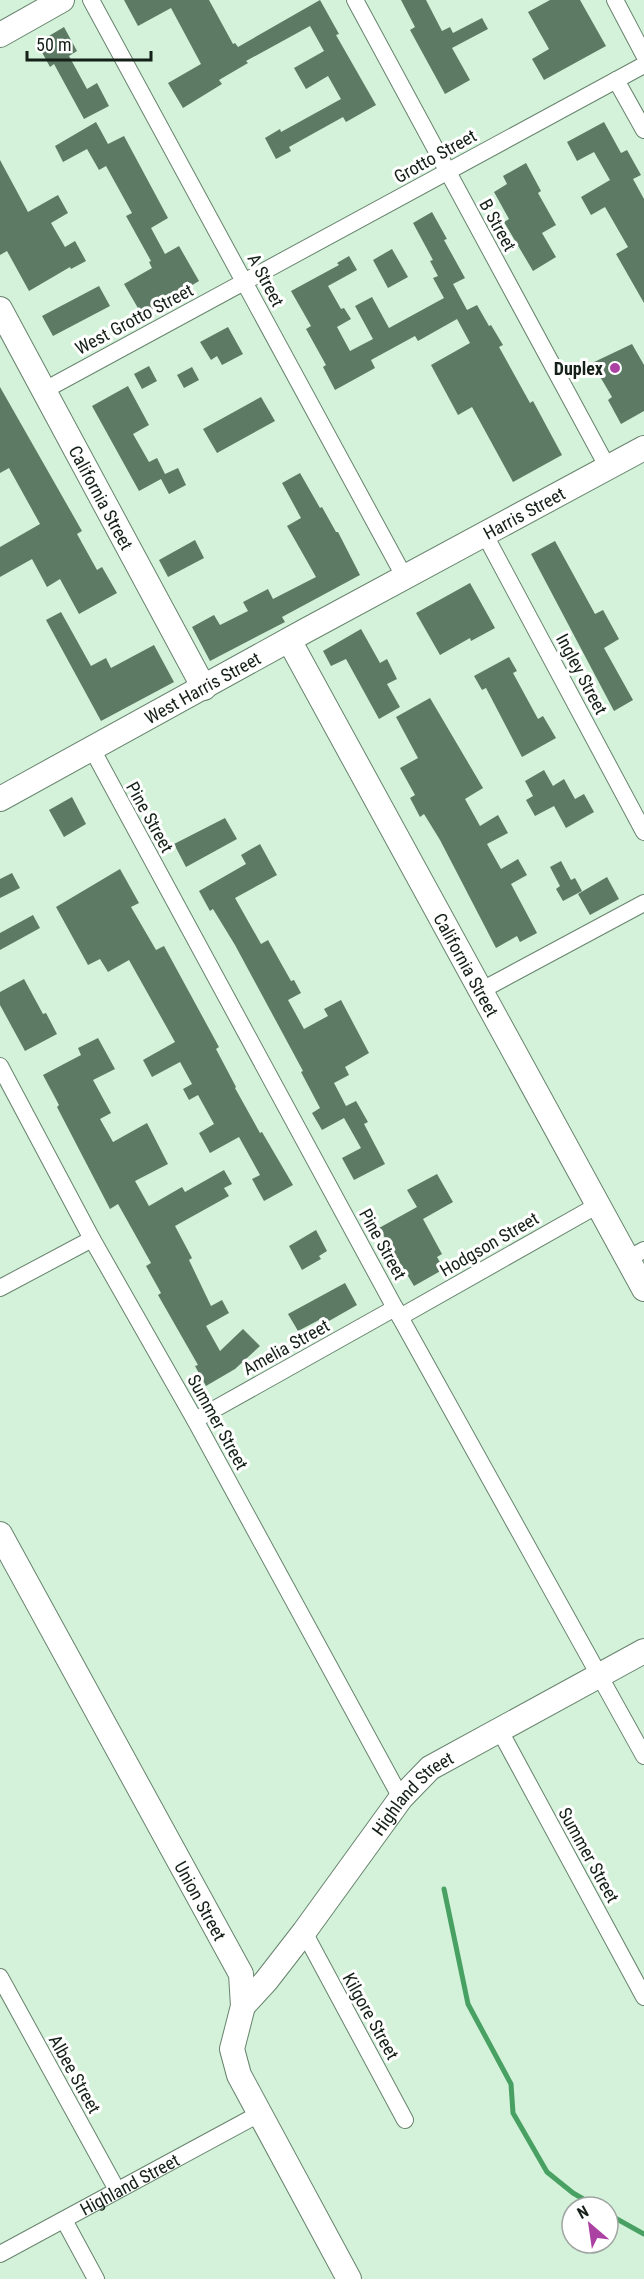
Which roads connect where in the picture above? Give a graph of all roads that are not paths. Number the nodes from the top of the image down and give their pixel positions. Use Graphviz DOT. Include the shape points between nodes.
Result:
graph roads {
  1 [pos="62,0"];
  2 [pos="91,0"];
  3 [pos="355,0"];
  4 [pos="615,0"];
  5 [pos="0,35"];
  6 [pos="644,55"];
  7 [pos="644,64"];
  8 [pos="616,80"];
  9 [pos="644,130"];
  10 [pos="447,171"];
  11 [pos="244,282"];
  12 [pos="0,309"];
  13 [pos="43,391"];
  14 [pos="644,448"];
  15 [pos="608,468"];
  16 [pos="485,535"];
  17 [pos="405,578"];
  18 [pos="289,640"];
  19 [pos="204,688"];
  20 [pos="92,749"];
  21 [pos="3,792"];
  22 [pos="644,832"];
  23 [pos="644,903"];
  24 [pos="482,990"];
  25 [pos="0,1066"];
  26 [pos="598,1205"];
  27 [pos="92,1239"];
  28 [pos="636,1254"];
  29 [pos="0,1288"];
  30 [pos="644,1289"];
  31 [pos="398,1313"];
  32 [pos="195,1420"];
  33 [pos="0,1534"];
  34 [pos="644,1651"];
  35 [pos="599,1675"];
  36 [pos="500,1731"];
  37 [pos="644,1756"];
  38 [pos="400,1798"];
  39 [pos="304,1932"];
  40 [pos="0,1977"];
  41 [pos="644,1997"];
  42 [pos="243,2006"];
  43 [pos="259,2114"];
  44 [pos="405,2120"];
  45 [pos="117,2190"];
  46 [pos="64,2220"];
  47 [pos="0,2254"];
  48 [pos="96,2279"];
  49 [pos="349,2279"];
  1 -- 5 [label="street"];
  2 -- 11 [label="street, A Street"];
  3 -- 10 [label="street, B Street"];
  4 -- 6 [label="street"];
  7 -- 8 [label="street, Grotto Street"];
  8 -- 9 [label="street"];
  8 -- 10 [label="street, Grotto Street"];
  10 -- 11 [label="street, Grotto Street"];
  10 -- 15 [label="street, B Street"];
  11 -- 13 [label="street, West Grotto Street"];
  11 -- 17 [label="street, A Street"];
  12 -- 13 [label="street, California Street"];
  13 -- 19 [label="street, California Street"];
  14 -- 15 [label="street, Harris Street"];
  15 -- 16 [label="street, Harris Street"];
  16 -- 17 [label="street, Harris Street"];
  16 -- 22 [label="street, Ingley Street"];
  17 -- 18 [label="street, West Harris Street"];
  18 -- 19 [label="street, West Harris Street"];
  18 -- 24 [label="street, California Street"];
  19 -- 20 [label="street, West Harris Street"];
  20 -- 21 [label="street, West Harris Street"];
  20 -- 31 [label="street, Pine Street"];
  23 -- 24 [label="street"];
  24 -- 26 [label="street, California Street"];
  25 -- 27 [label="street, Summer Street"];
  26 -- 28 [label="street, California Street"];
  26 -- 31 [label="street, Hodgson Street"];
  27 -- 29 [label="street"];
  27 -- 32 [label="street, Summer Street"];
  28 -- 30 [label="street, California Street"];
  31 -- 32 [label="street, Amelia Street"];
  31 -- 35 [label="street, Pine Street"];
  32 -- 38 [label="street, Summer Street"];
  33 -- 42 [label="street, Union Street" via="241,1974"];
  34 -- 35 [label="street, Highland Street"];
  35 -- 36 [label="street, Highland Street"];
  35 -- 37 [label="street, Pine Street"];
  36 -- 38 [label="street, Highland Street" via="430,1768"];
  36 -- 41 [label="street, Summer Street"];
  38 -- 39 [label="street, Highland Street"];
  39 -- 42 [label="street, Highland Street"];
  39 -- 44 [label="street, Kilgore Street"];
  40 -- 45 [label="street, Albee Street"];
  42 -- 43 [label="street, Union Street" via="232,2049 239,2075"];
  43 -- 45 [label="street, Highland Street"];
  43 -- 49 [label="street, Union Street"];
  45 -- 46 [label="street, Highland Street"];
  46 -- 47 [label="street, Highland Street"];
  46 -- 48 [label="street"];
}
